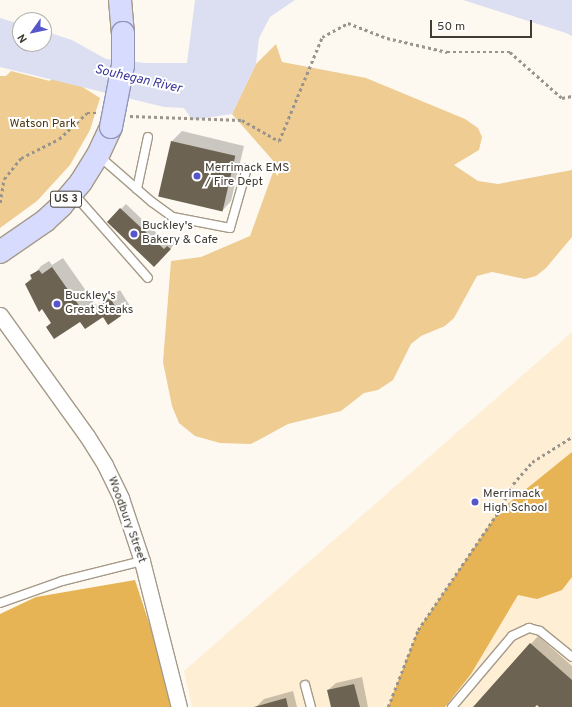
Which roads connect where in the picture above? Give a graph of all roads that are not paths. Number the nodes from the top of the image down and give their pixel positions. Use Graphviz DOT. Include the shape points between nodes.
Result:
graph roads {
  1 [pos="120,0"];
  2 [pos="148,137"];
  3 [pos="98,155"];
  4 [pos="247,168"];
  5 [pos="137,190"];
  6 [pos="72,193"];
  7 [pos="0,252"];
  8 [pos="148,278"];
  9 [pos="0,315"];
  10 [pos="142,561"];
  11 [pos="0,603"];
  12 [pos="572,657"];
  13 [pos="305,685"];
  14 [pos="178,707"];
  15 [pos="311,707"];
  16 [pos="452,707"];
  1 -- 3 [label="main road, US 3, bridge" via="123,65 112,119"];
  2 -- 5 [label="lane"];
  3 -- 5 [label="lane"];
  3 -- 6 [label="main road, US 3"];
  4 -- 5 [label="lane" via="230,228 174,217"];
  6 -- 7 [label="main road, US 3" via="45,221"];
  6 -- 8 [label="lane"];
  9 -- 10 [label="street, Woodbury Street" via="105,465 121,498"];
  10 -- 11 [label="lane" via="62,581"];
  10 -- 14 [label="street, Woodbury Street"];
  12 -- 16 [label="lane" via="540,631 528,628 512,636"];
  13 -- 15 [label="lane"];
}
